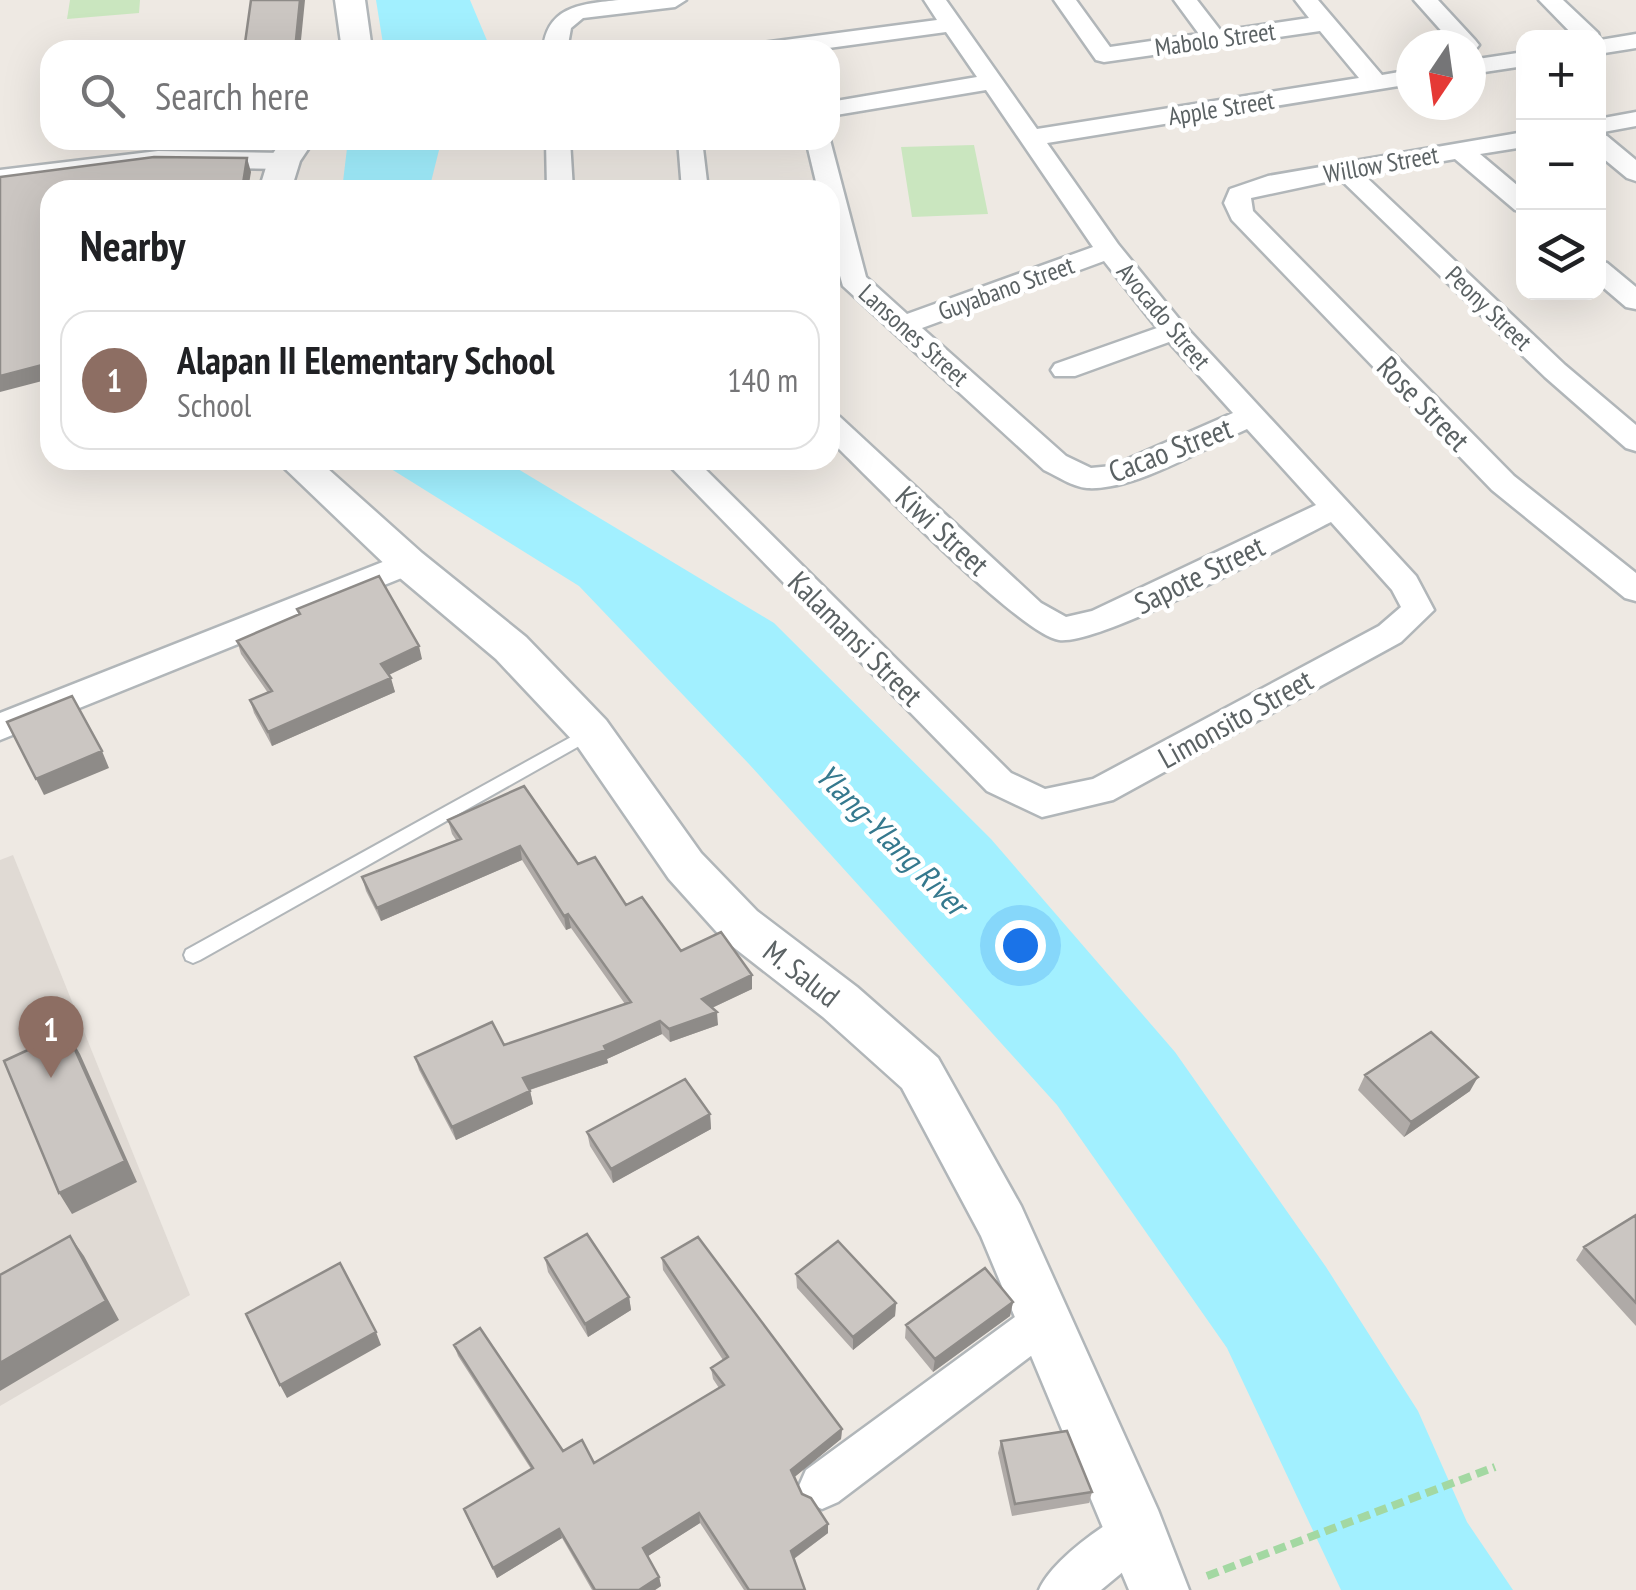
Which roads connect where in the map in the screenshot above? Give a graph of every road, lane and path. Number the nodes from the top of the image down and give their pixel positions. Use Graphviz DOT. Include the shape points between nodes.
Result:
graph roads {
  1 [pos="350,0"];
  2 [pos="675,0"];
  3 [pos="934,0"];
  4 [pos="1065,0"];
  5 [pos="1184,0"];
  6 [pos="1306,0"];
  7 [pos="1425,0"];
  8 [pos="1550,0"];
  9 [pos="1325,23"];
  10 [pos="950,25"];
  11 [pos="1451,30"];
  12 [pos="1582,30"];
  13 [pos="1215,39"];
  14 [pos="356,40"];
  15 [pos="555,40"];
  16 [pos="837,40"];
  17 [pos="1636,41"];
  18 [pos="1606,45"];
  19 [pos="1486,57"];
  20 [pos="1516,58"];
  21 [pos="1396,80"];
  22 [pos="990,82"];
  23 [pos="1376,83"];
  24 [pos="840,106"];
  25 [pos="1636,120"];
  26 [pos="1606,125"];
  27 [pos="1030,138"];
  28 [pos="1516,140"];
  29 [pos="1606,148"];
  30 [pos="558,150"];
  31 [pos="691,150"];
  32 [pos="820,150"];
  33 [pos="1460,150"];
  34 [pos="286,164"];
  35 [pos="1346,171"];
  36 [pos="1636,173"];
  37 [pos="0,178"];
  38 [pos="560,180"];
  39 [pos="693,180"];
  40 [pos="828,180"];
  41 [pos="1239,194"];
  42 [pos="1516,197"];
  43 [pos="840,228"];
  44 [pos="1109,250"];
  45 [pos="1606,275"];
  46 [pos="1636,301"];
  47 [pos="904,325"];
  48 [pos="1174,331"];
  49 [pos="1064,370"];
  50 [pos="1252,416"];
  51 [pos="840,433"];
  52 [pos="1636,442"];
  53 [pos="307,470"];
  54 [pos="689,470"];
  55 [pos="1087,478"];
  56 [pos="1333,510"];
  57 [pos="408,563"];
  58 [pos="1636,590"];
  59 [pos="1418,610"];
  60 [pos="1062,629"];
  61 [pos="0,727"];
  62 [pos="590,732"];
  63 [pos="1042,803"];
  64 [pos="192,956"];
  65 [pos="1045,1320"];
  66 [pos="1495,1467"];
  67 [pos="822,1486"];
  68 [pos="1138,1531"];
  69 [pos="1173,1587"];
  70 [pos="1062,1590"];
  1 -- 14 [label="street"];
  2 -- 15 [label="street" via="578,12 565,19"];
  3 -- 10 [label="street, Avocado Street"];
  4 -- 13 [label="street, Mabolo Street" via="1104,55"];
  5 -- 13 [label="street"];
  6 -- 9 [label="street"];
  7 -- 11 [label="street"];
  8 -- 12 [label="street"];
  9 -- 13 [label="street, Mabolo Street"];
  9 -- 23 [label="street"];
  10 -- 16 [label="street"];
  10 -- 22 [label="street, Avocado Street"];
  17 -- 18 [label="street"];
  19 -- 20 [label="street"];
  21 -- 23 [label="street, Apple Street"];
  22 -- 24 [label="street"];
  22 -- 27 [label="street, Avocado Street"];
  23 -- 27 [label="street, Apple Street"];
  25 -- 26 [label="street"];
  27 -- 44 [label="street, Avocado Street"];
  28 -- 33 [label="street, Willow Street"];
  29 -- 36 [label="street"];
  30 -- 38 [label="street"];
  31 -- 39 [label="street"];
  32 -- 40 [label="street, Lansones Street"];
  33 -- 35 [label="street, Willow Street"];
  33 -- 42 [label="street"];
  34 -- 37 [label="street" via="158,158"];
  35 -- 41 [label="street, Willow Street"];
  35 -- 52 [label="street, Peony Street"];
  41 -- 58 [label="street, Rose Street" via="1241,214 1502,483"];
  43 -- 47 [label="street, Lansones Street" via="853,280"];
  44 -- 47 [label="street, Guyabano Street"];
  44 -- 48 [label="street, Avocado Street"];
  45 -- 46 [label="street"];
  47 -- 55 [label="street, Lansones Street" via="1055,464"];
  48 -- 49 [label="street"];
  48 -- 50 [label="street, Avocado Street"];
  50 -- 55 [label="street, Cacao Street" via="1116,475"];
  50 -- 56 [label="street, Avocado Street"];
  51 -- 60 [label="street, Kiwi Street" via="1030,611"];
  53 -- 57 [label="street, M. Salud"];
  54 -- 63 [label="street, Kalamansi Street" via="999,782"];
  56 -- 59 [label="street, Avocado Street" via="1405,584"];
  56 -- 60 [label="street, Sapote Street" via="1100,621"];
  57 -- 61 [label="street"];
  57 -- 62 [label="street, M. Salud" via="511,648"];
  59 -- 63 [label="street, Limonsito Street" via="1390,634 1101,791"];
  62 -- 64 [label="lane"];
  62 -- 65 [label="street, M. Salud" via="685,866 740,925 920,1073 1002,1223"];
  65 -- 67 [label="street"];
  65 -- 68 [label="street, M. Salud"];
  66 -- 69 [label="path"];
  68 -- 69 [label="street, M. Salud"];
  68 -- 70 [label="street"];
}
